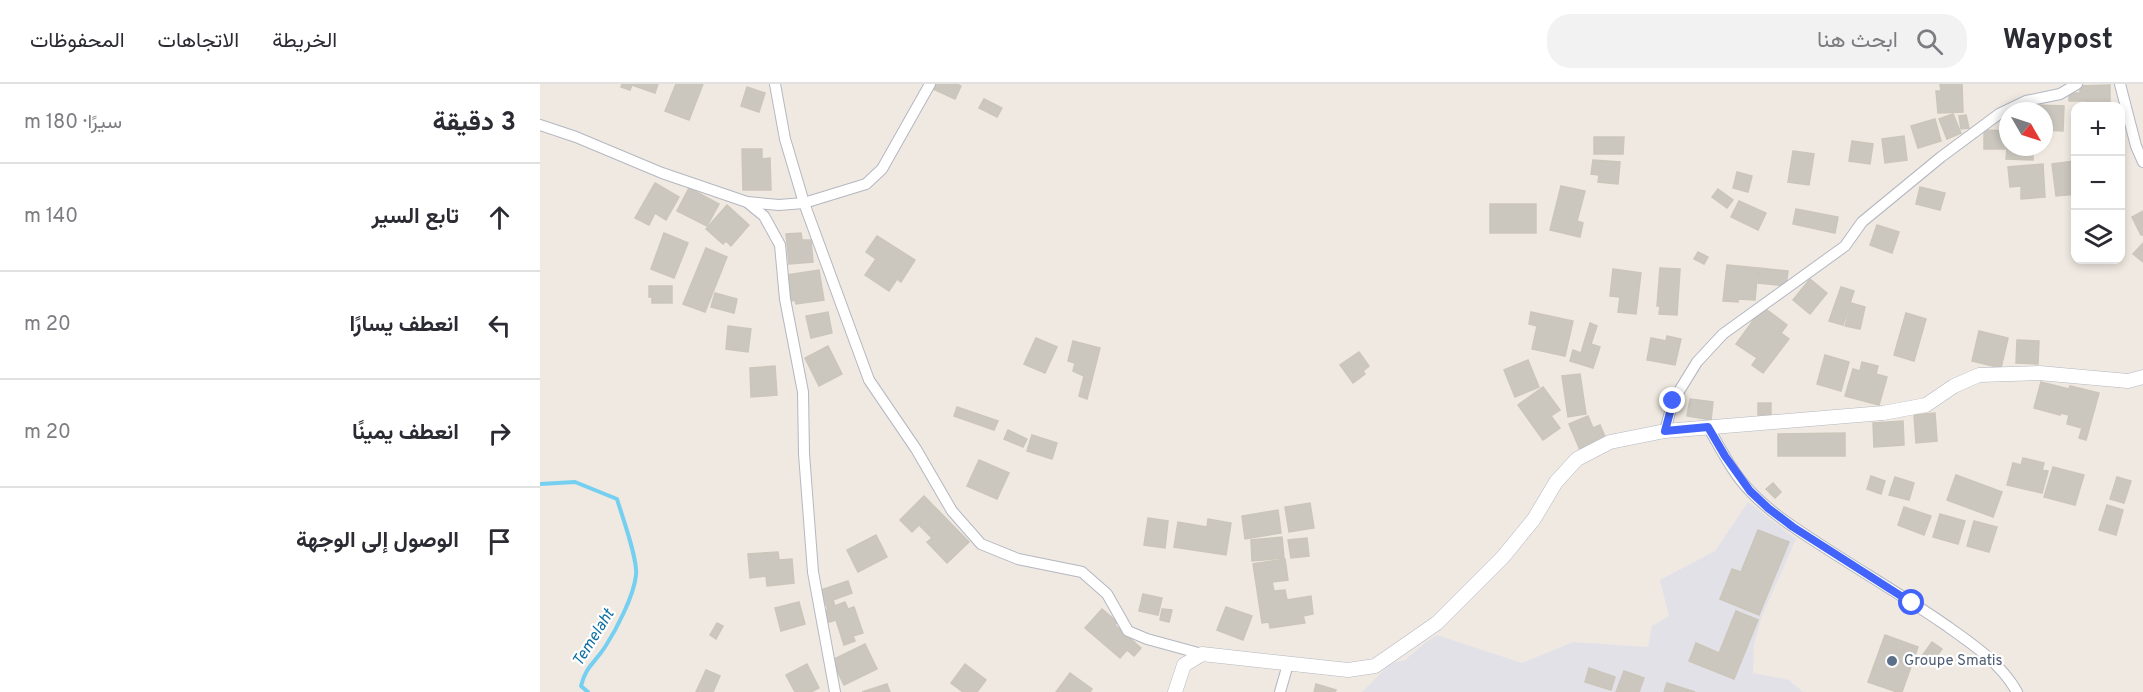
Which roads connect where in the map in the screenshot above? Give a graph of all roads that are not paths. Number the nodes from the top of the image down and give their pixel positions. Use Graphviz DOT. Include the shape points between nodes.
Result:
graph roads {
  1 [pos="775,84"];
  2 [pos="930,84"];
  3 [pos="2077,84"];
  4 [pos="2120,84"];
  5 [pos="540,126"];
  6 [pos="2143,162"];
  7 [pos="747,202"];
  8 [pos="804,204"];
  9 [pos="2143,377"];
  10 [pos="1708,427"];
  11 [pos="1665,431"];
  12 [pos="1202,654"];
  13 [pos="1288,664"];
  14 [pos="835,692"];
  15 [pos="1175,692"];
  16 [pos="1280,692"];
  17 [pos="2017,692"];
  1 -- 8 [label="street" via="784,139"];
  2 -- 8 [label="street" via="882,169 866,184"];
  3 -- 11 [label="street" via="2060,94 2026,101 1999,114 1862,222 1845,246 1723,334 1697,362 1673,401"];
  4 -- 6 [label="street"];
  5 -- 7 [label="street"];
  7 -- 8 [label="street"];
  7 -- 14 [label="street" via="764,216 780,245 785,299 803,392 813,572"];
  8 -- 12 [label="street" via="869,380 952,511 981,544 1018,559 1082,572 1107,594 1128,631"];
  9 -- 10 [label="street" via="2128,381 2039,372 1979,375 1926,405"];
  10 -- 11 [label="street"];
  10 -- 17 [label="street" via="1750,491 1768,508 1968,641 1999,666"];
  11 -- 13 [label="street" via="1610,442 1577,459 1503,557 1437,623 1375,666 1348,670"];
  12 -- 13 [label="street"];
  12 -- 15 [label="street" via="1184,664"];
  13 -- 16 [label="street"];
}
